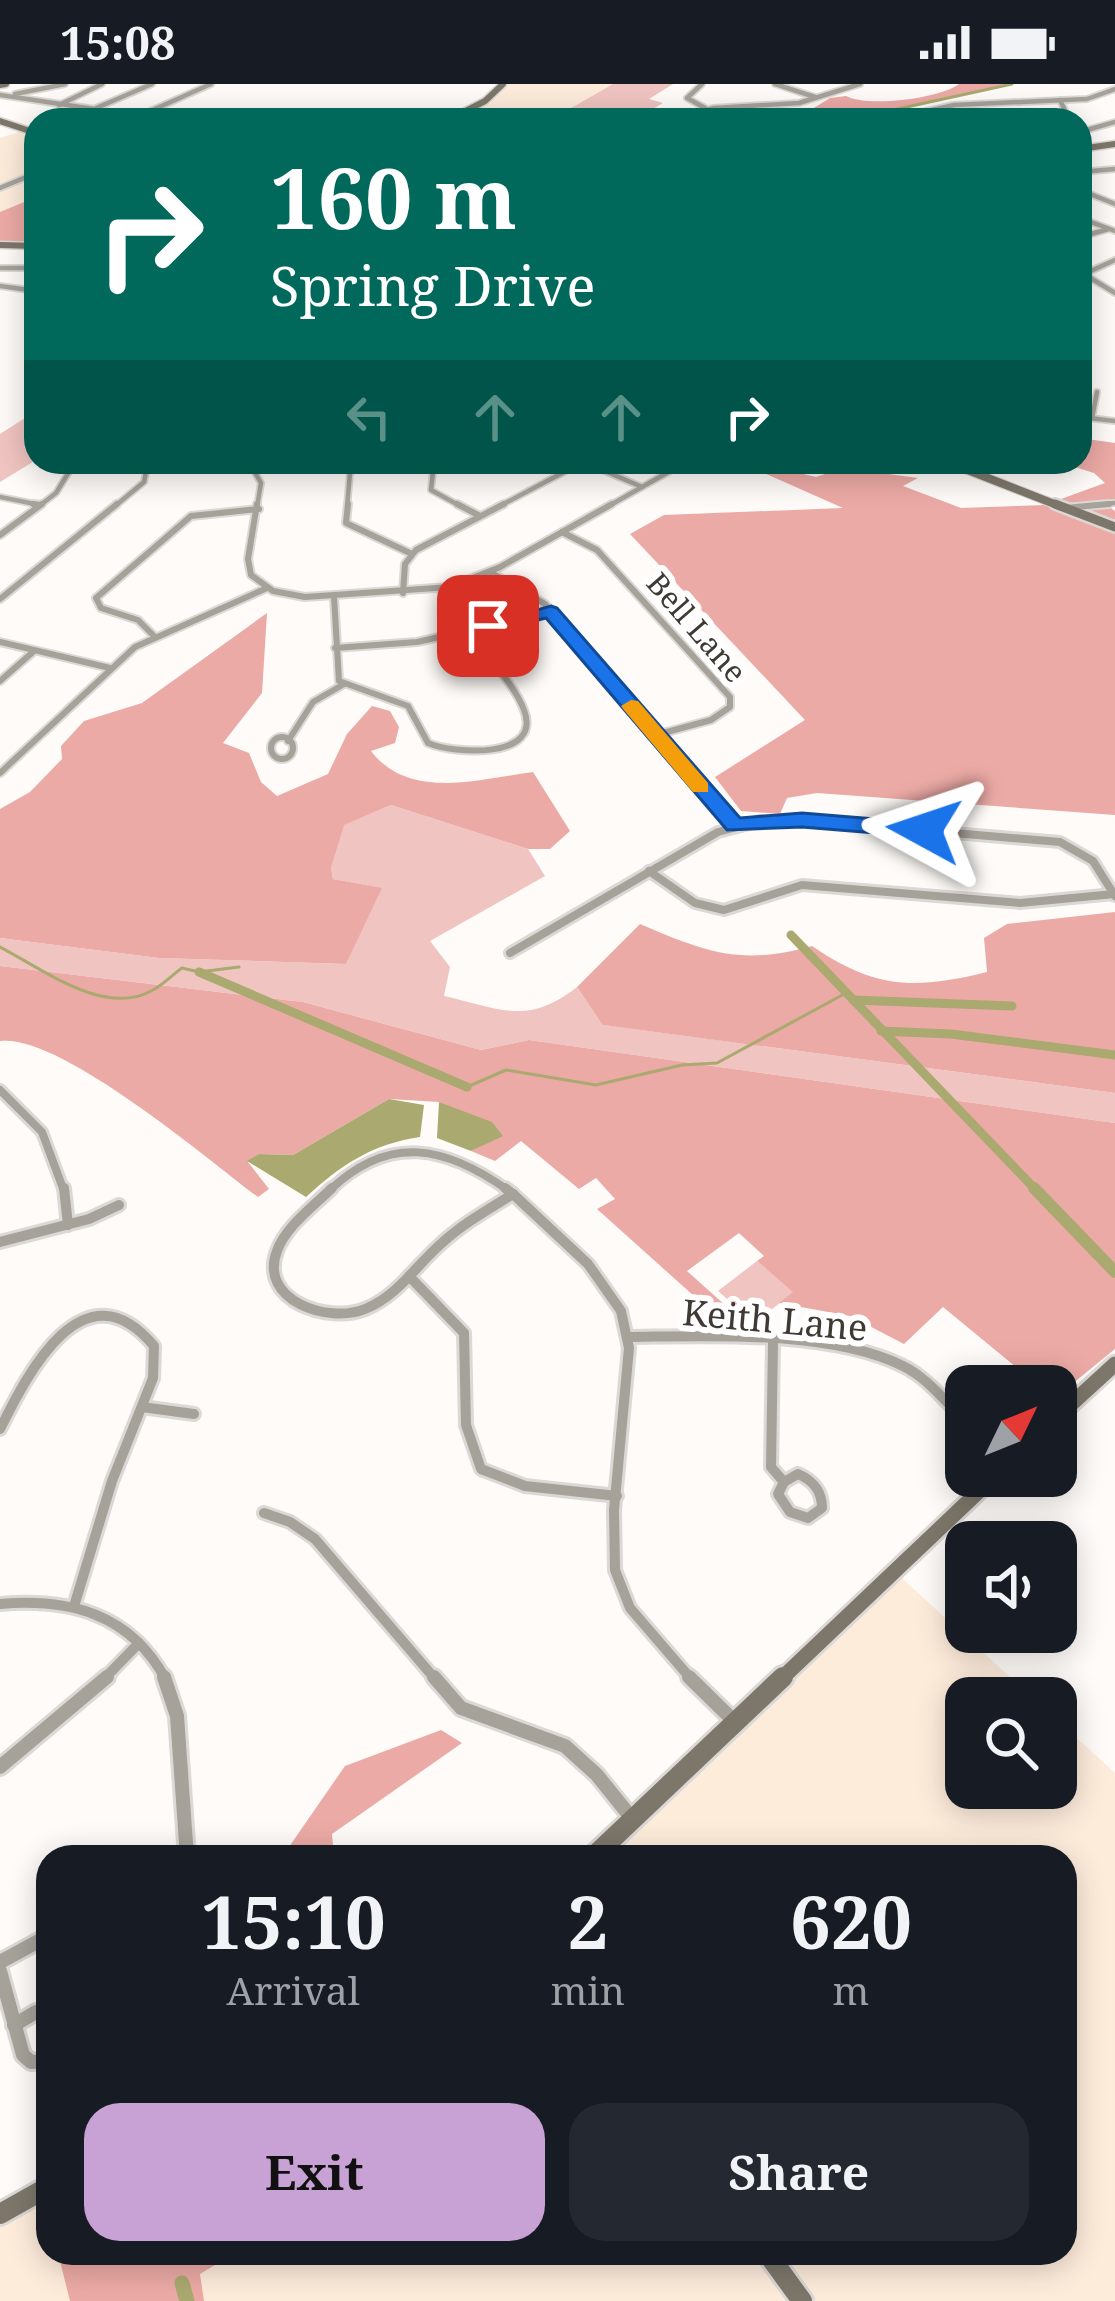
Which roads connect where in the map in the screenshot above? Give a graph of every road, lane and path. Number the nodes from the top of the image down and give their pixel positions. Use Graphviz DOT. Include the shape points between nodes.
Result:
graph roads {
  1 [pos="65,84"];
  2 [pos="102,84"];
  3 [pos="152,84"];
  4 [pos="211,84"];
  5 [pos="502,84"];
  6 [pos="702,84"];
  7 [pos="775,84"];
  8 [pos="841,84"];
  9 [pos="860,84"];
  10 [pos="852,87"];
  11 [pos="1115,89"];
  12 [pos="0,95"];
  13 [pos="10,96"];
  14 [pos="1099,96"];
  15 [pos="819,98"];
  16 [pos="1060,100"];
  17 [pos="1114,102"];
  18 [pos="59,105"];
  19 [pos="89,108"];
  20 [pos="101,108"];
  21 [pos="156,108"];
  22 [pos="470,108"];
  23 [pos="705,108"];
  24 [pos="724,108"];
  25 [pos="945,108"];
  26 [pos="1065,108"];
  27 [pos="1115,169"];
  28 [pos="1092,172"];
  29 [pos="1097,172"];
  30 [pos="1115,178"];
  31 [pos="1115,205"];
  32 [pos="1106,209"];
  33 [pos="1097,392"];
  34 [pos="1092,418"];
  35 [pos="1115,421"];
  36 [pos="68,474"];
  37 [pos="146,474"];
  38 [pos="259,474"];
  39 [pos="350,474"];
  40 [pos="433,474"];
  41 [pos="561,474"];
  42 [pos="612,474"];
  43 [pos="665,474"];
  44 [pos="979,474"];
  45 [pos="642,487"];
  46 [pos="0,497"];
  47 [pos="1115,503"];
  48 [pos="40,505"];
  49 [pos="1066,508"];
  50 [pos="259,509"];
  51 [pos="480,516"];
  52 [pos="1115,527"];
  53 [pos="562,532"];
  54 [pos="0,535"];
  55 [pos="412,554"];
  56 [pos="490,572"];
  57 [pos="267,588"];
  58 [pos="404,593"];
  59 [pos="334,597"];
  60 [pos="0,599"];
  61 [pos="551,612"];
  62 [pos="468,631"];
  63 [pos="154,636"];
  64 [pos="0,642"];
  65 [pos="335,647"];
  66 [pos="34,651"];
  67 [pos="110,668"];
  68 [pos="0,681"];
  69 [pos="344,684"];
  70 [pos="656,735"];
  71 [pos="288,741"];
  72 [pos="0,773"];
  73 [pos="734,826"];
  74 [pos="649,871"];
  75 [pos="1114,895"];
  76 [pos="510,953"];
  77 [pos="0,1090"];
  78 [pos="513,1194"];
  79 [pos="119,1205"];
  80 [pos="68,1225"];
  81 [pos="0,1242"];
  82 [pos="409,1276"];
  83 [pos="629,1336"];
  84 [pos="773,1343"];
  85 [pos="1115,1364"];
  86 [pos="1077,1399"];
  87 [pos="945,1401"];
  88 [pos="142,1407"];
  89 [pos="194,1414"];
  90 [pos="0,1429"];
  91 [pos="784,1482"];
  92 [pos="617,1496"];
  93 [pos="973,1497"];
  94 [pos="264,1513"];
  95 [pos="75,1603"];
  96 [pos="0,1604"];
  97 [pos="139,1643"];
  98 [pos="736,1724"];
  99 [pos="0,1767"];
  100 [pos="634,1821"];
  101 [pos="186,1845"];
  102 [pos="607,1845"];
  103 [pos="36,1944"];
  104 [pos="0,1967"];
  105 [pos="36,2012"];
  106 [pos="14,2025"];
  107 [pos="36,2062"];
  108 [pos="36,2194"];
  109 [pos="0,2214"];
  110 [pos="776,2265"];
  111 [pos="802,2301"];
  1 -- 13 [label="street"];
  2 -- 18 [label="street"];
  3 -- 20 [label="street"];
  4 -- 21 [label="street"];
  5 -- 22 [label="street"];
  6 -- 23 [label="street" via="687,98"];
  7 -- 15 [label="street"];
  8 -- 10 [label="street"];
  9 -- 10 [label="street"];
  10 -- 15 [label="street"];
  11 -- 14 [label="street"];
  12 -- 13 [label="street"];
  13 -- 18 [label="street"];
  14 -- 16 [label="street"];
  14 -- 17 [label="street"];
  15 -- 24 [label="street"];
  16 -- 25 [label="street"];
  16 -- 26 [label="street"];
  18 -- 19 [label="street"];
  27 -- 29 [label="street"];
  28 -- 29 [label="street"];
  29 -- 30 [label="street"];
  31 -- 32 [label="street"];
  33 -- 34 [label="street"];
  34 -- 35 [label="street"];
  36 -- 48 [label="street"];
  37 -- 60 [label="street"];
  38 -- 50 [label="street"];
  39 -- 55 [label="street" via="346,523"];
  40 -- 51 [label="street" via="431,490"];
  41 -- 51 [label="street"];
  42 -- 45 [label="street"];
  43 -- 45 [label="street"];
  44 -- 49 [label="street"];
  45 -- 53 [label="street"];
  46 -- 48 [label="street"];
  47 -- 49 [label="street"];
  48 -- 54 [label="street"];
  49 -- 52 [label="street"];
  50 -- 57 [label="street" via="248,568"];
  50 -- 63 [label="street" via="188,518 96,598"];
  51 -- 55 [label="street"];
  53 -- 56 [label="street"];
  53 -- 70 [label="street, Bell Lane" via="594,548 730,697 715,719"];
  55 -- 58 [label="street"];
  56 -- 58 [label="street"];
  56 -- 61 [label="street"];
  57 -- 59 [label="street"];
  57 -- 63 [label="street"];
  58 -- 59 [label="street"];
  59 -- 65 [label="street"];
  61 -- 62 [label="street"];
  61 -- 70 [label="street"];
  62 -- 65 [label="street"];
  62 -- 69 [label="street" via="527,715 526,730 508,745 440,750 408,706"];
  63 -- 67 [label="street"];
  64 -- 66 [label="street"];
  65 -- 69 [label="street" via="335,673"];
  66 -- 67 [label="street"];
  66 -- 68 [label="street"];
  67 -- 72 [label="street"];
  69 -- 71 [label="street" via="311,705"];
  70 -- 73 [label="street"];
  73 -- 74 [label="street"];
  73 -- 75 [label="street" via="802,820 1060,842 1094,861"];
  74 -- 75 [label="street" via="695,903 724,910 802,885 1020,903"];
  74 -- 76 [label="street"];
  77 -- 80 [label="street" via="52,1145"];
  78 -- 82 [label="street"];
  78 -- 82 [label="street" via="433,1151 372,1159 286,1234 273,1265 297,1303 331,1314 372,1305"];
  78 -- 83 [label="street" via="615,1298"];
  79 -- 80 [label="street"];
  80 -- 81 [label="street"];
  82 -- 92 [label="street" via="464,1333 468,1445 481,1470"];
  83 -- 84 [label="street, Keith Lane"];
  83 -- 92 [label="street"];
  84 -- 87 [label="street, Keith Lane" via="890,1360"];
  84 -- 91 [label="street" via="769,1450"];
  85 -- 86 [label="street"];
  88 -- 89 [label="street"];
  88 -- 90 [label="street" via="154,1346 134,1323 96,1318 54,1336"];
  88 -- 95 [label="street"];
  91 -- 91 [label="street" via="806,1477 820,1490 822,1508 808,1519 790,1512 778,1495"];
  92 -- 98 [label="street" via="612,1552 620,1590"];
  93 -- 98 [label="street"];
  94 -- 100 [label="street" via="315,1539 461,1708 565,1746"];
  95 -- 96 [label="street"];
  95 -- 97 [label="street"];
  97 -- 99 [label="street"];
  97 -- 101 [label="street" via="176,1712"];
  98 -- 100 [label="street"];
  100 -- 102 [label="street"];
  103 -- 104 [label="street"];
  104 -- 106 [label="street"];
  105 -- 106 [label="street"];
  106 -- 107 [label="street" via="22,2055"];
  108 -- 109 [label="street"];
  110 -- 111 [label="street"];
}
